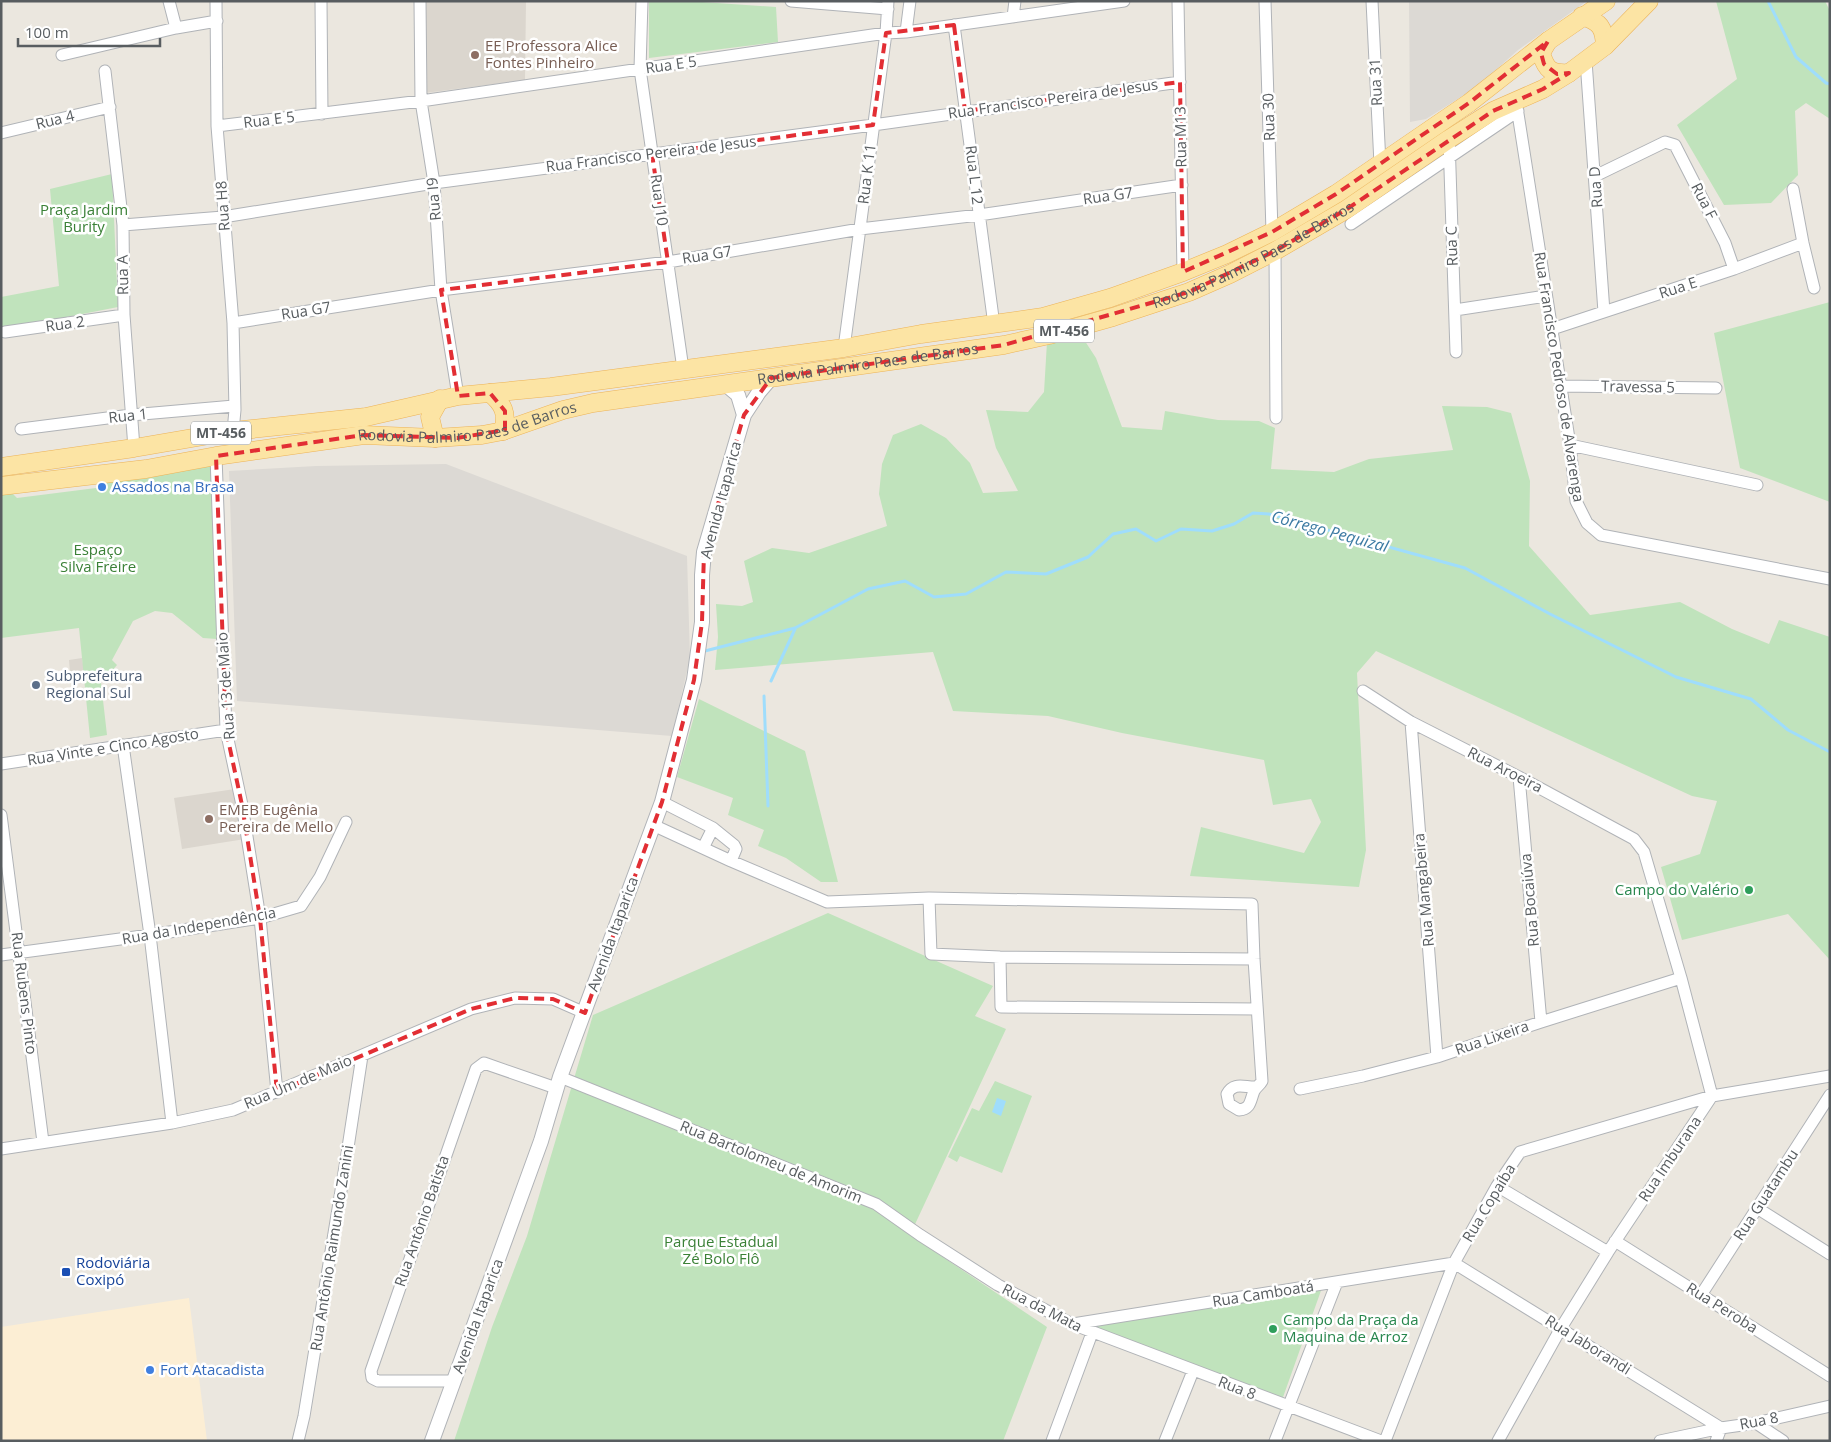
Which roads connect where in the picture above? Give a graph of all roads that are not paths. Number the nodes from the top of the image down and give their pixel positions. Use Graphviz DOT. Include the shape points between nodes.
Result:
graph roads {
  1 [pos="169,1"];
  2 [pos="216,1"];
  3 [pos="321,1"];
  4 [pos="420,1"];
  5 [pos="642,1"];
  6 [pos="791,1"];
  7 [pos="910,1"];
  8 [pos="1015,1"];
  9 [pos="1124,1"];
  10 [pos="1178,1"];
  11 [pos="1265,1"];
  12 [pos="1372,1"];
  13 [pos="1606,1"];
  14 [pos="1649,1"];
  15 [pos="888,5"];
  16 [pos="1582,16"];
  17 [pos="1012,17"];
  18 [pos="217,21"];
  19 [pos="954,25"];
  20 [pos="176,28"];
  21 [pos="906,32"];
  22 [pos="886,33"];
  23 [pos="1548,40"];
  24 [pos="1605,46"];
  25 [pos="62,55"];
  26 [pos="1586,61"];
  27 [pos="640,69"];
  28 [pos="105,71"];
  29 [pos="1569,72"];
  30 [pos="1180,82"];
  31 [pos="421,100"];
  32 [pos="1517,106"];
  33 [pos="110,107"];
  34 [pos="965,111"];
  35 [pos="322,114"];
  36 [pos="872,125"];
  37 [pos="217,126"];
  38 [pos="1,133"];
  39 [pos="1449,139"];
  40 [pos="652,154"];
  41 [pos="1449,159"];
  42 [pos="1380,164"];
  43 [pos="1595,176"];
  44 [pos="434,183"];
  45 [pos="1182,186"];
  46 [pos="1793,190"];
  47 [pos="979,215"];
  48 [pos="223,217"];
  49 [pos="1351,224"];
  50 [pos="123,225"];
  51 [pos="860,229"];
  52 [pos="1272,232"];
  53 [pos="1803,243"];
  54 [pos="1275,252"];
  55 [pos="668,262"];
  56 [pos="1734,269"];
  57 [pos="1183,272"];
  58 [pos="1814,288"];
  59 [pos="441,290"];
  60 [pos="1546,296"];
  61 [pos="1455,310"];
  62 [pos="1604,312"];
  63 [pos="124,315"];
  64 [pos="232,323"];
  65 [pos="994,325"];
  66 [pos="1552,330"];
  67 [pos="5,332"];
  68 [pos="844,348"];
  69 [pos="1456,352"];
  70 [pos="682,369"];
  71 [pos="771,378"];
  72 [pos="725,384"];
  73 [pos="1560,386"];
  74 [pos="1716,388"];
  75 [pos="490,393"];
  76 [pos="458,396"];
  77 [pos="440,399"];
  78 [pos="235,408"];
  79 [pos="131,415"];
  80 [pos="744,415"];
  81 [pos="1276,418"];
  82 [pos="21,429"];
  83 [pos="252,429"];
  84 [pos="233,431"];
  85 [pos="503,431"];
  86 [pos="435,438"];
  87 [pos="1570,445"];
  88 [pos="134,448"];
  89 [pos="216,456"];
  90 [pos="1,467"];
  91 [pos="1757,485"];
  92 [pos="1,486"];
  93 [pos="1830,579"];
  94 [pos="1363,691"];
  95 [pos="1411,722"];
  96 [pos="226,730"];
  97 [pos="123,746"];
  98 [pos="1,764"];
  99 [pos="1519,777"];
  100 [pos="662,802"];
  101 [pos="1,815"];
  102 [pos="346,822"];
  103 [pos="653,824"];
  104 [pos="713,828"];
  105 [pos="703,848"];
  106 [pos="730,861"];
  107 [pos="928,898"];
  108 [pos="260,918"];
  109 [pos="150,935"];
  110 [pos="19,953"];
  111 [pos="1,955"];
  112 [pos="1000,957"];
  113 [pos="1254,959"];
  114 [pos="1681,978"];
  115 [pos="1257,1009"];
  116 [pos="585,1013"];
  117 [pos="1541,1022"];
  118 [pos="362,1056"];
  119 [pos="1438,1057"];
  120 [pos="1830,1076"];
  121 [pos="558,1082"];
  122 [pos="1257,1087"];
  123 [pos="1300,1089"];
  124 [pos="277,1092"];
  125 [pos="1830,1095"];
  126 [pos="1712,1096"];
  127 [pos="172,1123"];
  128 [pos="43,1142"];
  129 [pos="1,1149"];
  130 [pos="1497,1186"];
  131 [pos="1757,1208"];
  132 [pos="1615,1241"];
  133 [pos="1608,1252"];
  134 [pos="1830,1254"];
  135 [pos="1454,1263"];
  136 [pos="972,1269"];
  137 [pos="1337,1282"];
  138 [pos="1701,1295"];
  139 [pos="1072,1324"];
  140 [pos="1561,1328"];
  141 [pos="1092,1333"];
  142 [pos="1193,1371"];
  143 [pos="1830,1376"];
  144 [pos="454,1381"];
  145 [pos="1830,1406"];
  146 [pos="1288,1407"];
  147 [pos="1756,1423"];
  148 [pos="1721,1428"];
  149 [pos="298,1441"];
  150 [pos="432,1441"];
  151 [pos="1052,1441"];
  152 [pos="1165,1441"];
  153 [pos="1275,1441"];
  154 [pos="1383,1441"];
  155 [pos="1498,1441"];
  156 [pos="1660,1441"];
  157 [pos="1716,1441"];
  158 [pos="1782,1441"];
  1 -- 20 [label="street"];
  2 -- 18 [label="street, Rua H8"];
  3 -- 35 [label="street"];
  4 -- 31 [label="street, Rua I9"];
  5 -- 27 [label="street, Rua J10"];
  6 -- 15 [label="street"];
  7 -- 21 [label="street"];
  8 -- 17 [label="street"];
  9 -- 17 [label="street, Rua E 5"];
  10 -- 30 [label="street, Rua M13"];
  11 -- 52 [label="street, Rua 30"];
  12 -- 42 [label="street, Rua 31"];
  13 -- 16 [label="main road, Rodovia Palmiro Paes de Barros / MT-456"];
  14 -- 24 [label="main road, Rodovia Palmiro Paes de Barros / MT-456"];
  15 -- 22 [label="street, Rua K 11"];
  16 -- 23 [label="main road, Rodovia Palmiro Paes de Barros / MT-456"];
  16 -- 24 [label="main road" via="1601,26"];
  17 -- 19 [label="street, Rua E 5"];
  18 -- 20 [label="street"];
  18 -- 37 [label="street, Rua H8"];
  19 -- 21 [label="street, Rua E 5"];
  19 -- 34 [label="street, Rua L 12"];
  20 -- 25 [label="street"];
  21 -- 22 [label="street, Rua E 5"];
  22 -- 27 [label="street, Rua E 5"];
  22 -- 36 [label="street, Rua K 11"];
  23 -- 29 [label="main road" via="1542,53 1544,64 1557,74"];
  23 -- 42 [label="main road, Rodovia Palmiro Paes de Barros / MT-456" via="1469,103"];
  24 -- 26 [label="main road, Rodovia Palmiro Paes de Barros / MT-456"];
  26 -- 29 [label="main road, Rodovia Palmiro Paes de Barros / MT-456"];
  26 -- 43 [label="street, Rua D"];
  27 -- 31 [label="street, Rua E 5"];
  27 -- 40 [label="street, Rua J10"];
  28 -- 33 [label="street, Rua A"];
  29 -- 32 [label="main road, Rodovia Palmiro Paes de Barros / MT-456"];
  30 -- 34 [label="street, Rua Francisco Pereira de Jesus"];
  30 -- 45 [label="street, Rua M13"];
  31 -- 35 [label="street, Rua E 5"];
  31 -- 44 [label="street, Rua I9"];
  32 -- 39 [label="main road, Rodovia Palmiro Paes de Barros / MT-456" via="1493,111"];
  32 -- 41 [label="street"];
  32 -- 60 [label="street, Rua Francisco Pedroso de Alvarenga"];
  33 -- 38 [label="street, Rua 4"];
  33 -- 50 [label="street, Rua A"];
  34 -- 36 [label="street, Rua Francisco Pereira de Jesus"];
  34 -- 47 [label="street, Rua L 12"];
  35 -- 37 [label="street, Rua E 5"];
  36 -- 40 [label="street, Rua Francisco Pereira de Jesus"];
  36 -- 51 [label="street, Rua K 11"];
  37 -- 48 [label="street, Rua H8"];
  39 -- 41 [label="street, Rua C"];
  39 -- 54 [label="main road, Rodovia Palmiro Paes de Barros / MT-456" via="1347,210"];
  40 -- 44 [label="street, Rua Francisco Pereira de Jesus"];
  40 -- 55 [label="street, Rua J10"];
  41 -- 49 [label="street"];
  41 -- 61 [label="street, Rua C"];
  42 -- 52 [label="main road, Rodovia Palmiro Paes de Barros / MT-456"];
  43 -- 56 [label="street, Rua F" via="1665,142 1675,145 1725,244"];
  43 -- 62 [label="street, Rua D"];
  44 -- 48 [label="street, Rua Francisco Pereira de Jesus"];
  44 -- 59 [label="street, Rua I9"];
  45 -- 47 [label="street, Rua G7"];
  45 -- 57 [label="street, Rua M13"];
  46 -- 53 [label="street"];
  47 -- 51 [label="street, Rua G7"];
  47 -- 65 [label="street, Rua L 12"];
  48 -- 50 [label="street, Rua Francisco Pereira de Jesus"];
  48 -- 64 [label="street, Rua H8"];
  50 -- 63 [label="street, Rua A"];
  51 -- 55 [label="street, Rua G7"];
  51 -- 68 [label="street, Rua K 11"];
  52 -- 57 [label="main road, Rodovia Palmiro Paes de Barros / MT-456"];
  53 -- 56 [label="street, Rua E"];
  53 -- 58 [label="street"];
  54 -- 71 [label="main road, Rodovia Palmiro Paes de Barros / MT-456" via="1189,292 1049,335 1004,345"];
  54 -- 81 [label="street"];
  55 -- 59 [label="street, Rua G7"];
  55 -- 70 [label="street, Rua J10"];
  56 -- 62 [label="street, Rua E"];
  57 -- 65 [label="main road, Rodovia Palmiro Paes de Barros / MT-456" via="1110,298"];
  59 -- 64 [label="street, Rua G7"];
  59 -- 76 [label="street, Rua I9"];
  60 -- 61 [label="street"];
  60 -- 66 [label="street, Rua Francisco Pedroso de Alvarenga"];
  61 -- 69 [label="street, Rua C"];
  62 -- 66 [label="street, Rua E"];
  63 -- 67 [label="street, Rua 2"];
  63 -- 79 [label="street, Rua A"];
  64 -- 78 [label="street, Rua H8"];
  65 -- 68 [label="main road, Rodovia Palmiro Paes de Barros / MT-456"];
  66 -- 73 [label="street, Rua Francisco Pedroso de Alvarenga"];
  68 -- 70 [label="main road, Rodovia Palmiro Paes de Barros / MT-456"];
  70 -- 75 [label="main road, Rodovia Palmiro Paes de Barros / MT-456"];
  71 -- 72 [label="main road, Rodovia Palmiro Paes de Barros / MT-456"];
  71 -- 80 [label="street, Avenida Itaparica"];
  72 -- 80 [label="street" via="738,395"];
  72 -- 85 [label="main road, Rodovia Palmiro Paes de Barros / MT-456" via="593,403"];
  73 -- 74 [label="street, Travessa 5"];
  73 -- 87 [label="street, Rua Francisco Pedroso de Alvarenga"];
  75 -- 76 [label="main road, Rodovia Palmiro Paes de Barros / MT-456"];
  75 -- 85 [label="main road" via="505,411"];
  76 -- 77 [label="main road, Rodovia Palmiro Paes de Barros / MT-456"];
  77 -- 83 [label="main road, Rodovia Palmiro Paes de Barros / MT-456" via="366,417"];
  77 -- 86 [label="main road" via="430,417"];
  78 -- 79 [label="street, Rua 1"];
  78 -- 83 [label="street"];
  78 -- 84 [label="street, Rua H8"];
  79 -- 82 [label="street, Rua 1"];
  79 -- 88 [label="street, Rua A"];
  80 -- 100 [label="street, Avenida Itaparica" via="704,552 702,622 694,680"];
  83 -- 84 [label="main road, Rodovia Palmiro Paes de Barros / MT-456"];
  84 -- 88 [label="main road, Rodovia Palmiro Paes de Barros / MT-456"];
  85 -- 86 [label="main road, Rodovia Palmiro Paes de Barros / MT-456"];
  86 -- 89 [label="main road, Rodovia Palmiro Paes de Barros / MT-456" via="364,436"];
  87 -- 91 [label="street"];
  87 -- 93 [label="street, Rua Francisco Pedroso de Alvarenga" via="1576,501 1587,523 1601,535"];
  88 -- 90 [label="main road, Rodovia Palmiro Paes de Barros / MT-456"];
  89 -- 92 [label="main road, Rodovia Palmiro Paes de Barros / MT-456" via="146,469"];
  89 -- 96 [label="street, Rua 13 de Maio"];
  94 -- 95 [label="street, Rua Aroeira"];
  95 -- 99 [label="street, Rua Aroeira"];
  95 -- 119 [label="street, Rua Mangabeira"];
  96 -- 97 [label="street, Rua Vinte e Cinco Agosto"];
  96 -- 108 [label="street, Rua 13 de Maio"];
  97 -- 98 [label="street, Rua Vinte e Cinco Agosto"];
  97 -- 109 [label="street"];
  99 -- 114 [label="street, Rua Aroeira" via="1634,839 1644,852"];
  99 -- 117 [label="street, Rua Bocaiúva"];
  100 -- 103 [label="street, Avenida Itaparica"];
  100 -- 104 [label="street"];
  101 -- 110 [label="street, Rua Rubens Pinto"];
  102 -- 108 [label="street, Rua da Independência" via="320,877 301,906"];
  103 -- 105 [label="street"];
  103 -- 116 [label="street, Avenida Itaparica"];
  104 -- 105 [label="street"];
  104 -- 106 [label="street" via="734,845 736,849"];
  105 -- 106 [label="street"];
  106 -- 107 [label="street" via="827,902"];
  107 -- 112 [label="street" via="931,954"];
  107 -- 113 [label="street" via="1252,904"];
  108 -- 109 [label="street, Rua da Independência"];
  108 -- 124 [label="street, Rua 13 de Maio"];
  109 -- 110 [label="street, Rua da Independência"];
  109 -- 127 [label="street"];
  110 -- 111 [label="street, Rua da Independência"];
  110 -- 128 [label="street, Rua Rubens Pinto"];
  112 -- 113 [label="street"];
  112 -- 115 [label="street" via="1000,1007"];
  113 -- 115 [label="street"];
  114 -- 117 [label="street, Rua Lixeira"];
  114 -- 126 [label="street"];
  115 -- 122 [label="street" via="1263,1078"];
  116 -- 118 [label="street, Rua Um de Maio" via="553,999 515,998 471,1008"];
  116 -- 121 [label="street, Avenida Itaparica"];
  117 -- 119 [label="street, Rua Lixeira"];
  118 -- 124 [label="street, Rua Um de Maio"];
  118 -- 149 [label="street, Rua Antônio Raimundo Zanini"];
  119 -- 123 [label="street, Rua Lixeira"];
  120 -- 126 [label="street, Rua Copaíba"];
  121 -- 136 [label="street, Rua Bartolomeu de Amorim" via="876,1204"];
  121 -- 144 [label="street, Avenida Itaparica" via="541,1141"];
  121 -- 144 [label="street, Rua Antônio Batista" via="484,1063 476,1069 371,1370 372,1378 378,1381"];
  124 -- 127 [label="street, Rua Um de Maio" via="233,1110"];
  125 -- 131 [label="street, Rua Guatambu"];
  126 -- 130 [label="street, Rua Copaíba" via="1520,1152"];
  126 -- 132 [label="street, Rua Imburana"];
  127 -- 128 [label="street, Rua Um de Maio"];
  128 -- 129 [label="street, Rua Um de Maio"];
  130 -- 133 [label="street"];
  130 -- 135 [label="street, Rua Copaíba"];
  131 -- 134 [label="street"];
  131 -- 138 [label="street, Rua Guatambu"];
  132 -- 133 [label="street, Rua Imburana"];
  132 -- 138 [label="street, Rua Peroba"];
  133 -- 140 [label="street, Rua Imburana"];
  135 -- 137 [label="street, Rua Camboatá"];
  135 -- 140 [label="street, Rua Jaborandi"];
  135 -- 154 [label="street, Rua Copaíba"];
  136 -- 139 [label="street, Rua da Mata"];
  137 -- 139 [label="street, Rua Camboatá"];
  137 -- 146 [label="street"];
  138 -- 143 [label="street, Rua Peroba"];
  139 -- 141 [label="street, Rua da Mata"];
  140 -- 148 [label="street, Rua Jaborandi"];
  140 -- 155 [label="street, Rua Imburana"];
  141 -- 142 [label="street, Rua 8"];
  141 -- 151 [label="street, Rua da Mata"];
  142 -- 146 [label="street, Rua 8"];
  142 -- 152 [label="street"];
  144 -- 150 [label="street, Avenida Itaparica"];
  145 -- 147 [label="street, Rua 8"];
  146 -- 153 [label="street"];
  146 -- 154 [label="street, Rua 8"];
  147 -- 148 [label="street, Rua 8"];
  147 -- 158 [label="street"];
  148 -- 156 [label="street, Rua 8"];
  148 -- 157 [label="street"];
}
